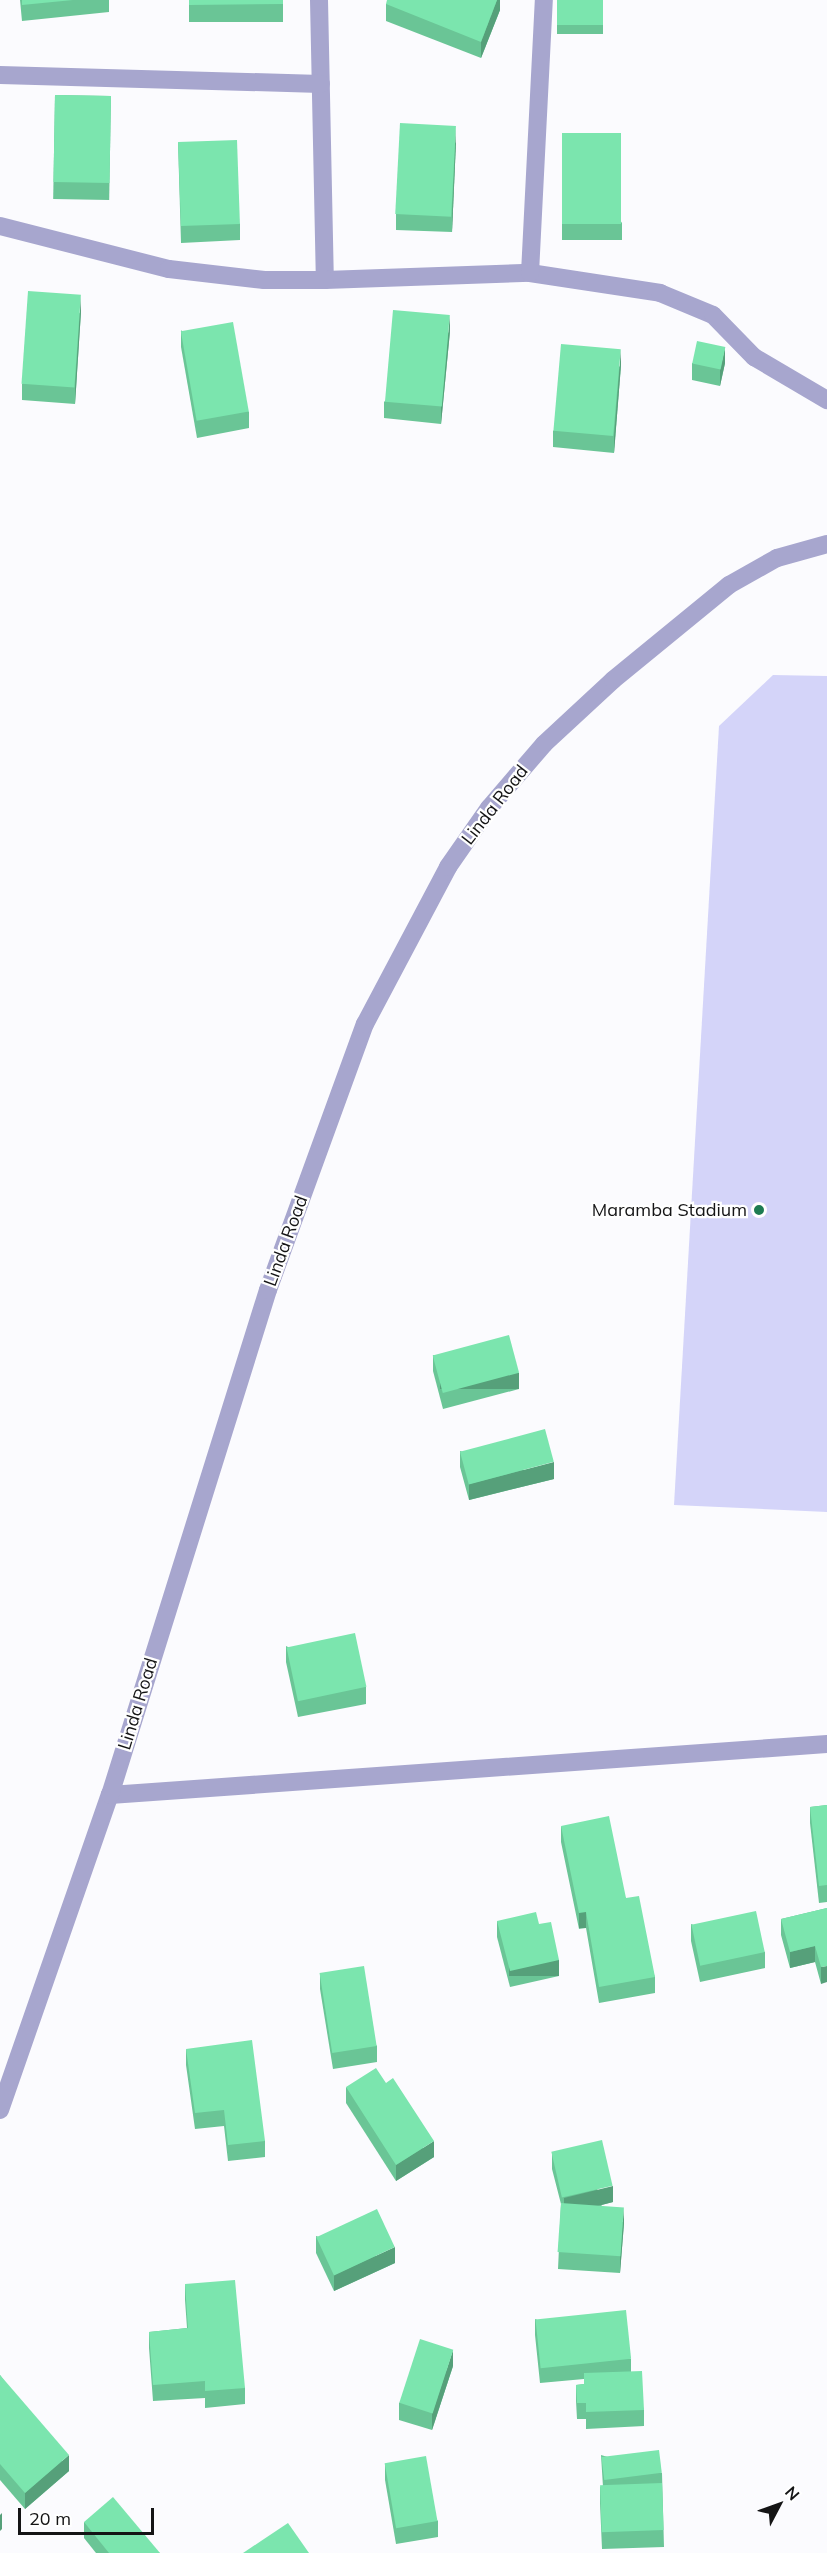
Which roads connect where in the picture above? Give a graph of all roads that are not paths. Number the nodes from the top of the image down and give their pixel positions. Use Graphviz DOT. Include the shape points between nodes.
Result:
graph roads {
  1 [pos="318,0"];
  2 [pos="544,0"];
  3 [pos="0,75"];
  4 [pos="321,84"];
  5 [pos="0,226"];
  6 [pos="530,273"];
  7 [pos="324,280"];
  8 [pos="827,400"];
  9 [pos="827,544"];
  10 [pos="827,1744"];
  11 [pos="110,1795"];
  12 [pos="0,2110"];
  1 -- 4 [label="street"];
  2 -- 6 [label="street"];
  3 -- 4 [label="street"];
  4 -- 7 [label="street"];
  5 -- 7 [label="street" via="169,269 264,280"];
  6 -- 7 [label="street"];
  6 -- 8 [label="street" via="660,293 712,315 754,357"];
  9 -- 11 [label="street, Linda Road" via="777,558 729,585 621,673 544,744 489,808 448,867 365,1024 268,1290"];
  10 -- 11 [label="street"];
  11 -- 12 [label="street, Linda Road"];
}
